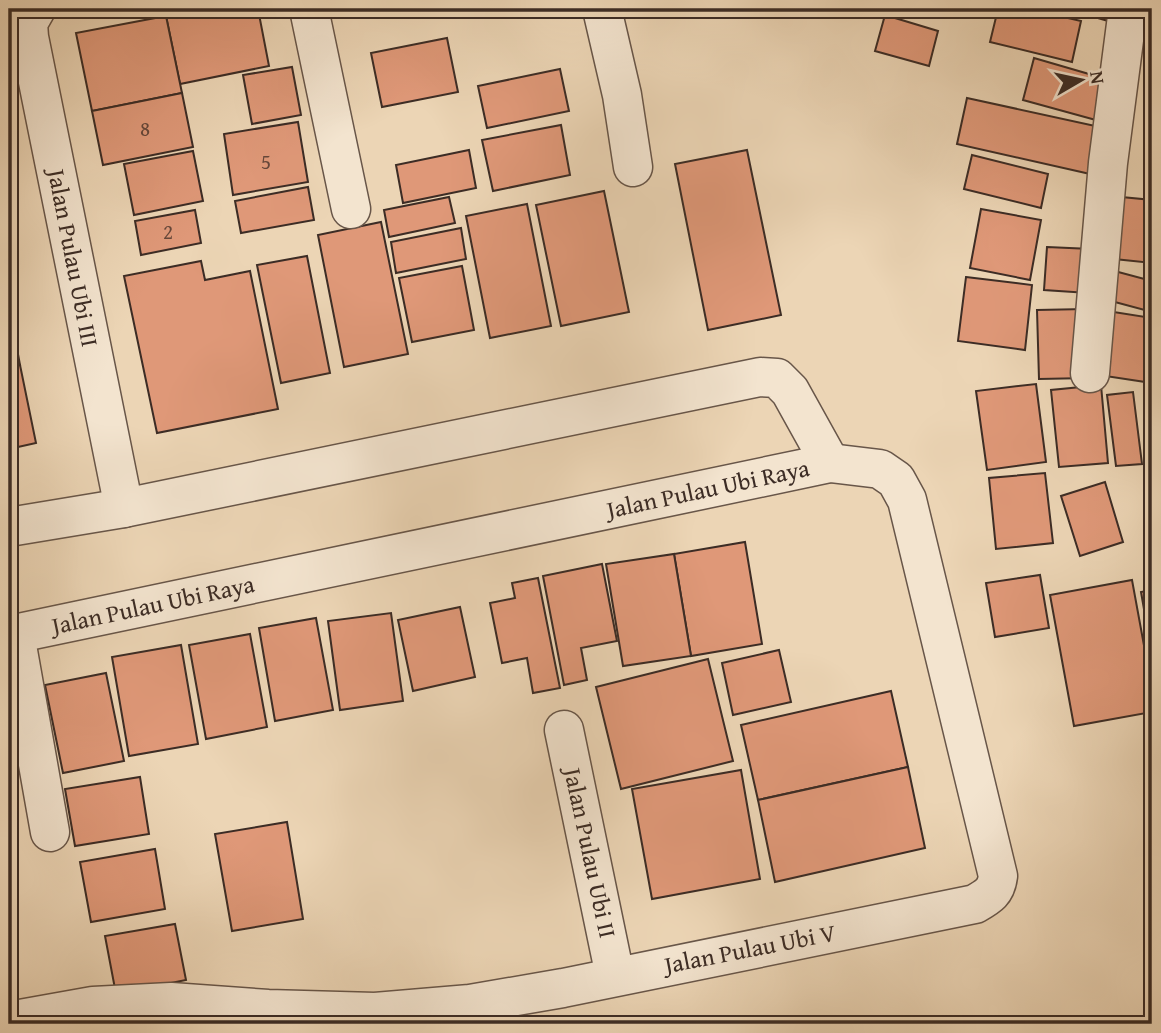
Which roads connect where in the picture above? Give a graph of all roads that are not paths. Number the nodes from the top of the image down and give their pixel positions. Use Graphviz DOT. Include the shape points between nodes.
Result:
graph roads {
  1 [pos="36,9"];
  2 [pos="309,9"];
  3 [pos="602,9"];
  4 [pos="1128,9"];
  5 [pos="633,167"];
  6 [pos="351,209"];
  7 [pos="1090,373"];
  8 [pos="830,463"];
  9 [pos="124,508"];
  10 [pos="9,527"];
  11 [pos="12,634"];
  12 [pos="564,730"];
  13 [pos="50,832"];
  14 [pos="615,976"];
  15 [pos="9,1021"];
  1 -- 9 [label="street, Jalan Pulau Ubi III" via="28,23 29,37"];
  2 -- 6 [label="street"];
  3 -- 5 [label="street"];
  4 -- 7 [label="street" via="1108,163"];
  8 -- 9 [label="street, Jalan Pulau Ubi Raya" via="790,391 769,376"];
  8 -- 11 [label="street, Jalan Pulau Ubi Raya"];
  8 -- 14 [label="street, Jalan Pulau Ubi V" via="880,469 896,480 908,500 998,876 996,887 975,904"];
  9 -- 10 [label="street, Jalan Pulau Ubi Raya"];
  11 -- 13 [label="street"];
  12 -- 14 [label="street, Jalan Pulau Ubi II"];
  14 -- 15 [label="street, Jalan Pulau Ubi V" via="470,1004 375,1012 170,1002 93,1006"];
}
